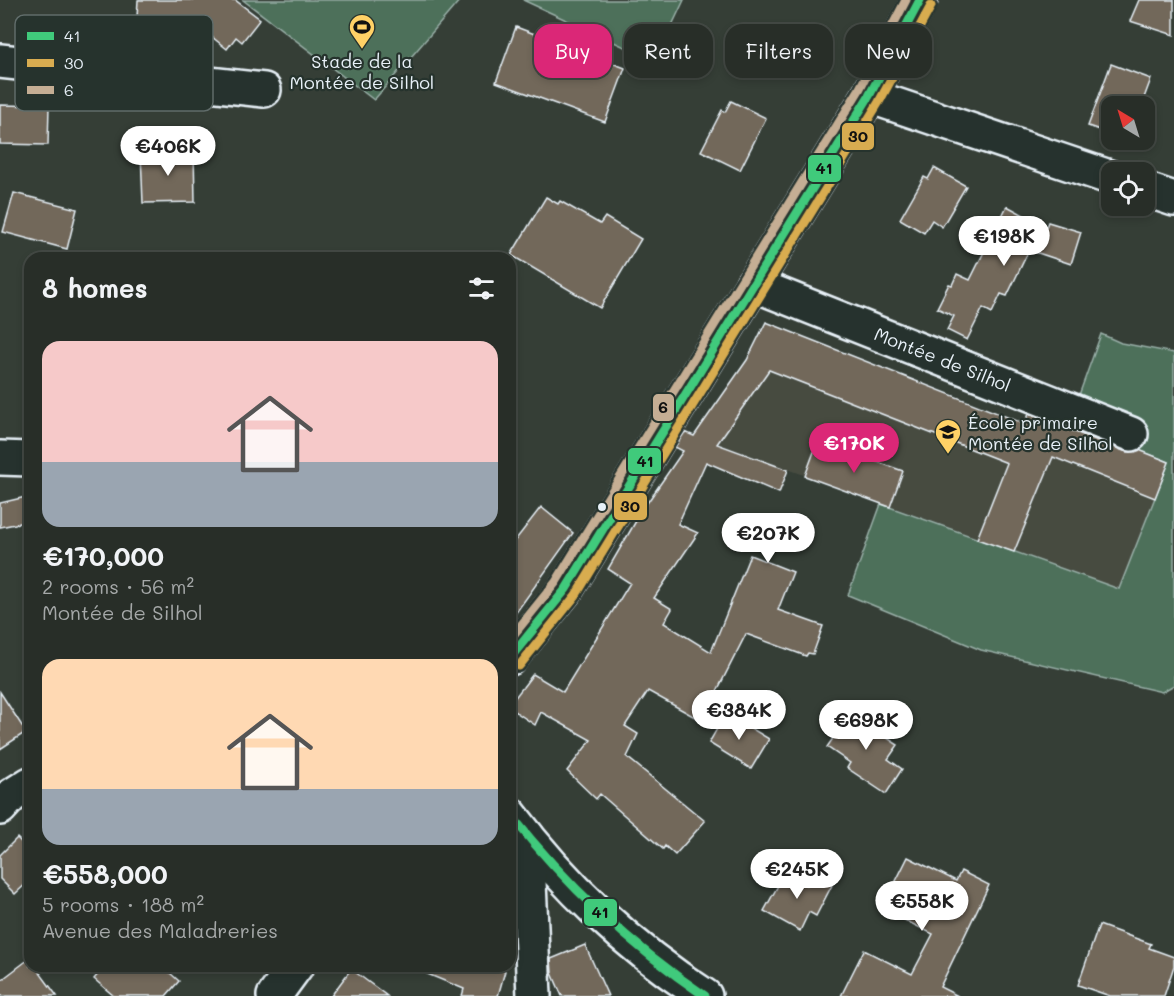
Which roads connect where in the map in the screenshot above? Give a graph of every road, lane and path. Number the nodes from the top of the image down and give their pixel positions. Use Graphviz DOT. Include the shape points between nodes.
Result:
graph roads {
  1 [pos="920,0"];
  2 [pos="0,61"];
  3 [pos="15,63"];
  4 [pos="213,84"];
  5 [pos="264,90"];
  6 [pos="869,96"];
  7 [pos="1101,174"];
  8 [pos="1155,193"];
  9 [pos="1174,199"];
  10 [pos="753,284"];
  11 [pos="1131,434"];
  12 [pos="0,458"];
  13 [pos="24,459"];
  14 [pos="516,651"];
  15 [pos="24,788"];
  16 [pos="0,808"];
  17 [pos="518,825"];
  18 [pos="292,972"];
  19 [pos="274,996"];
  20 [pos="534,996"];
  21 [pos="705,996"];
  1 -- 6 [label="street"];
  2 -- 3 [label="street"];
  4 -- 5 [label="street"];
  6 -- 7 [label="street"];
  6 -- 10 [label="street"];
  8 -- 9 [label="street"];
  10 -- 11 [label="street, Montée de Silhol"];
  10 -- 14 [label="street" via="566,589"];
  12 -- 13 [label="street"];
  15 -- 16 [label="street"];
  17 -- 20 [label="street"];
  17 -- 21 [label="street" via="632,943"];
  18 -- 19 [label="street"];
}
